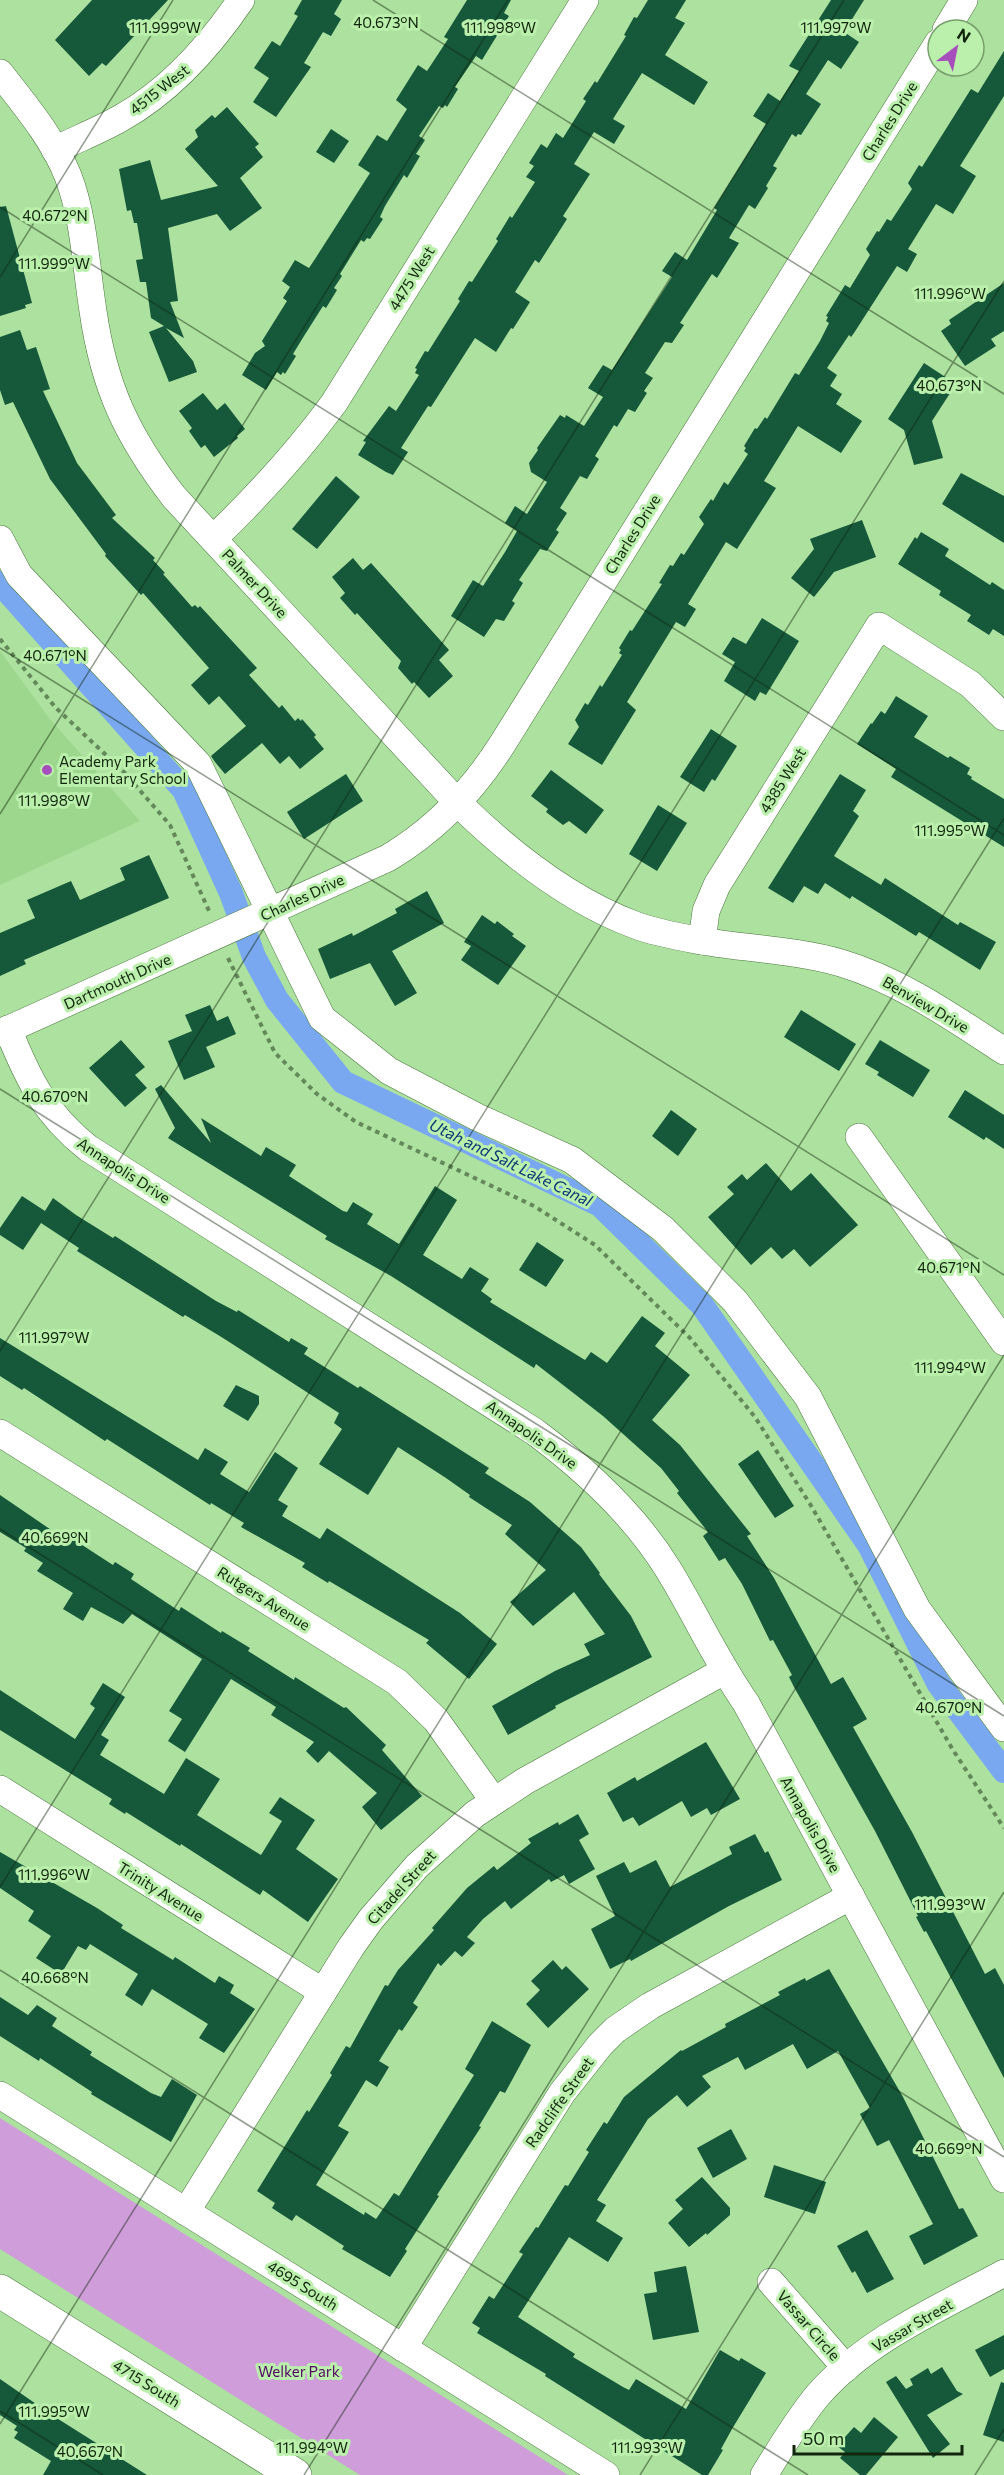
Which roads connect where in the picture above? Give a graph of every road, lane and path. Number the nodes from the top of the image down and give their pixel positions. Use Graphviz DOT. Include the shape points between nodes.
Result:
graph roads {
  1 [pos="241,0"];
  2 [pos="585,0"];
  3 [pos="964,0"];
  4 [pos="953,18"];
  5 [pos="926,62"];
  6 [pos="0,73"];
  7 [pos="55,150"];
  8 [pos="214,538"];
  9 [pos="0,540"];
  10 [pos="0,639"];
  11 [pos="1004,717"];
  12 [pos="457,802"];
  13 [pos="265,913"];
  14 [pos="211,914"];
  15 [pos="234,928"];
  16 [pos="702,941"];
  17 [pos="228,958"];
  18 [pos="4,1031"];
  19 [pos="1004,1051"];
  20 [pos="859,1137"];
  21 [pos="1004,1342"];
  22 [pos="0,1432"];
  23 [pos="724,1671"];
  24 [pos="1004,1728"];
  25 [pos="0,1790"];
  26 [pos="494,1801"];
  27 [pos="1004,1828"];
  28 [pos="850,1896"];
  29 [pos="323,1992"];
  30 [pos="0,2095"];
  31 [pos="1004,2179"];
  32 [pos="186,2212"];
  33 [pos="1004,2273"];
  34 [pos="771,2282"];
  35 [pos="0,2290"];
  36 [pos="403,2348"];
  37 [pos="846,2368"];
  38 [pos="295,2475"];
  39 [pos="606,2475"];
  40 [pos="764,2475"];
  1 -- 7 [label="street, 4515 West" via="191,64 157,94 121,118"];
  2 -- 8 [label="street, 4475 West" via="334,403 305,444"];
  3 -- 4 [label="street"];
  5 -- 12 [label="street, Charles Drive" via="503,743"];
  6 -- 7 [label="street, Palmer Drive"];
  7 -- 8 [label="street, Palmer Drive" via="68,176 77,212 102,363 121,415 147,461 174,497"];
  8 -- 12 [label="street, Palmer Drive"];
  9 -- 13 [label="street" via="19,574 198,764"];
  10 -- 14 [label="path" via="57,708 123,771 170,825"];
  11 -- 16 [label="street, 4385 West" via="970,684 879,626 717,885 706,911"];
  12 -- 13 [label="street, Charles Drive" via="388,858"];
  12 -- 16 [label="street, Palmer Drive" via="519,857 601,910 637,926"];
  13 -- 15 [label="street, Charles Drive"];
  13 -- 24 [label="street" via="322,1018 389,1071 572,1160 663,1229 735,1301 808,1397 917,1609"];
  15 -- 18 [label="street, Dartmouth Drive"];
  16 -- 19 [label="street, Benview Drive" via="809,956 863,971 907,990"];
  17 -- 27 [label="path" via="275,1053 317,1095 356,1122 534,1206 595,1245 690,1338 755,1417 810,1503 953,1750"];
  18 -- 23 [label="street, Annapolis Drive" via="44,1105 88,1148 535,1432 586,1472 650,1543"];
  20 -- 21 [label="street"];
  22 -- 26 [label="street, Rutgers Avenue" via="397,1682 436,1720"];
  23 -- 26 [label="street, Citadel Street"];
  23 -- 28 [label="street, Annapolis Drive" via="746,1703"];
  25 -- 29 [label="street, Trinity Avenue"];
  26 -- 29 [label="street, Citadel Street" via="436,1848 402,1882 371,1919"];
  28 -- 31 [label="street, Annapolis Drive"];
  28 -- 36 [label="street, Radcliffe Street" via="650,2006 600,2045 562,2093"];
  29 -- 32 [label="street, Citadel Street"];
  30 -- 32 [label="street, 4695 South"];
  32 -- 36 [label="street, 4695 South"];
  33 -- 37 [label="street, Vassar Street" via="889,2336"];
  34 -- 37 [label="street, Vassar Circle"];
  35 -- 38 [label="main road, 4715 South"];
  36 -- 39 [label="street, 4695 South"];
  37 -- 40 [label="street, Vassar Street" via="804,2413"];
}
